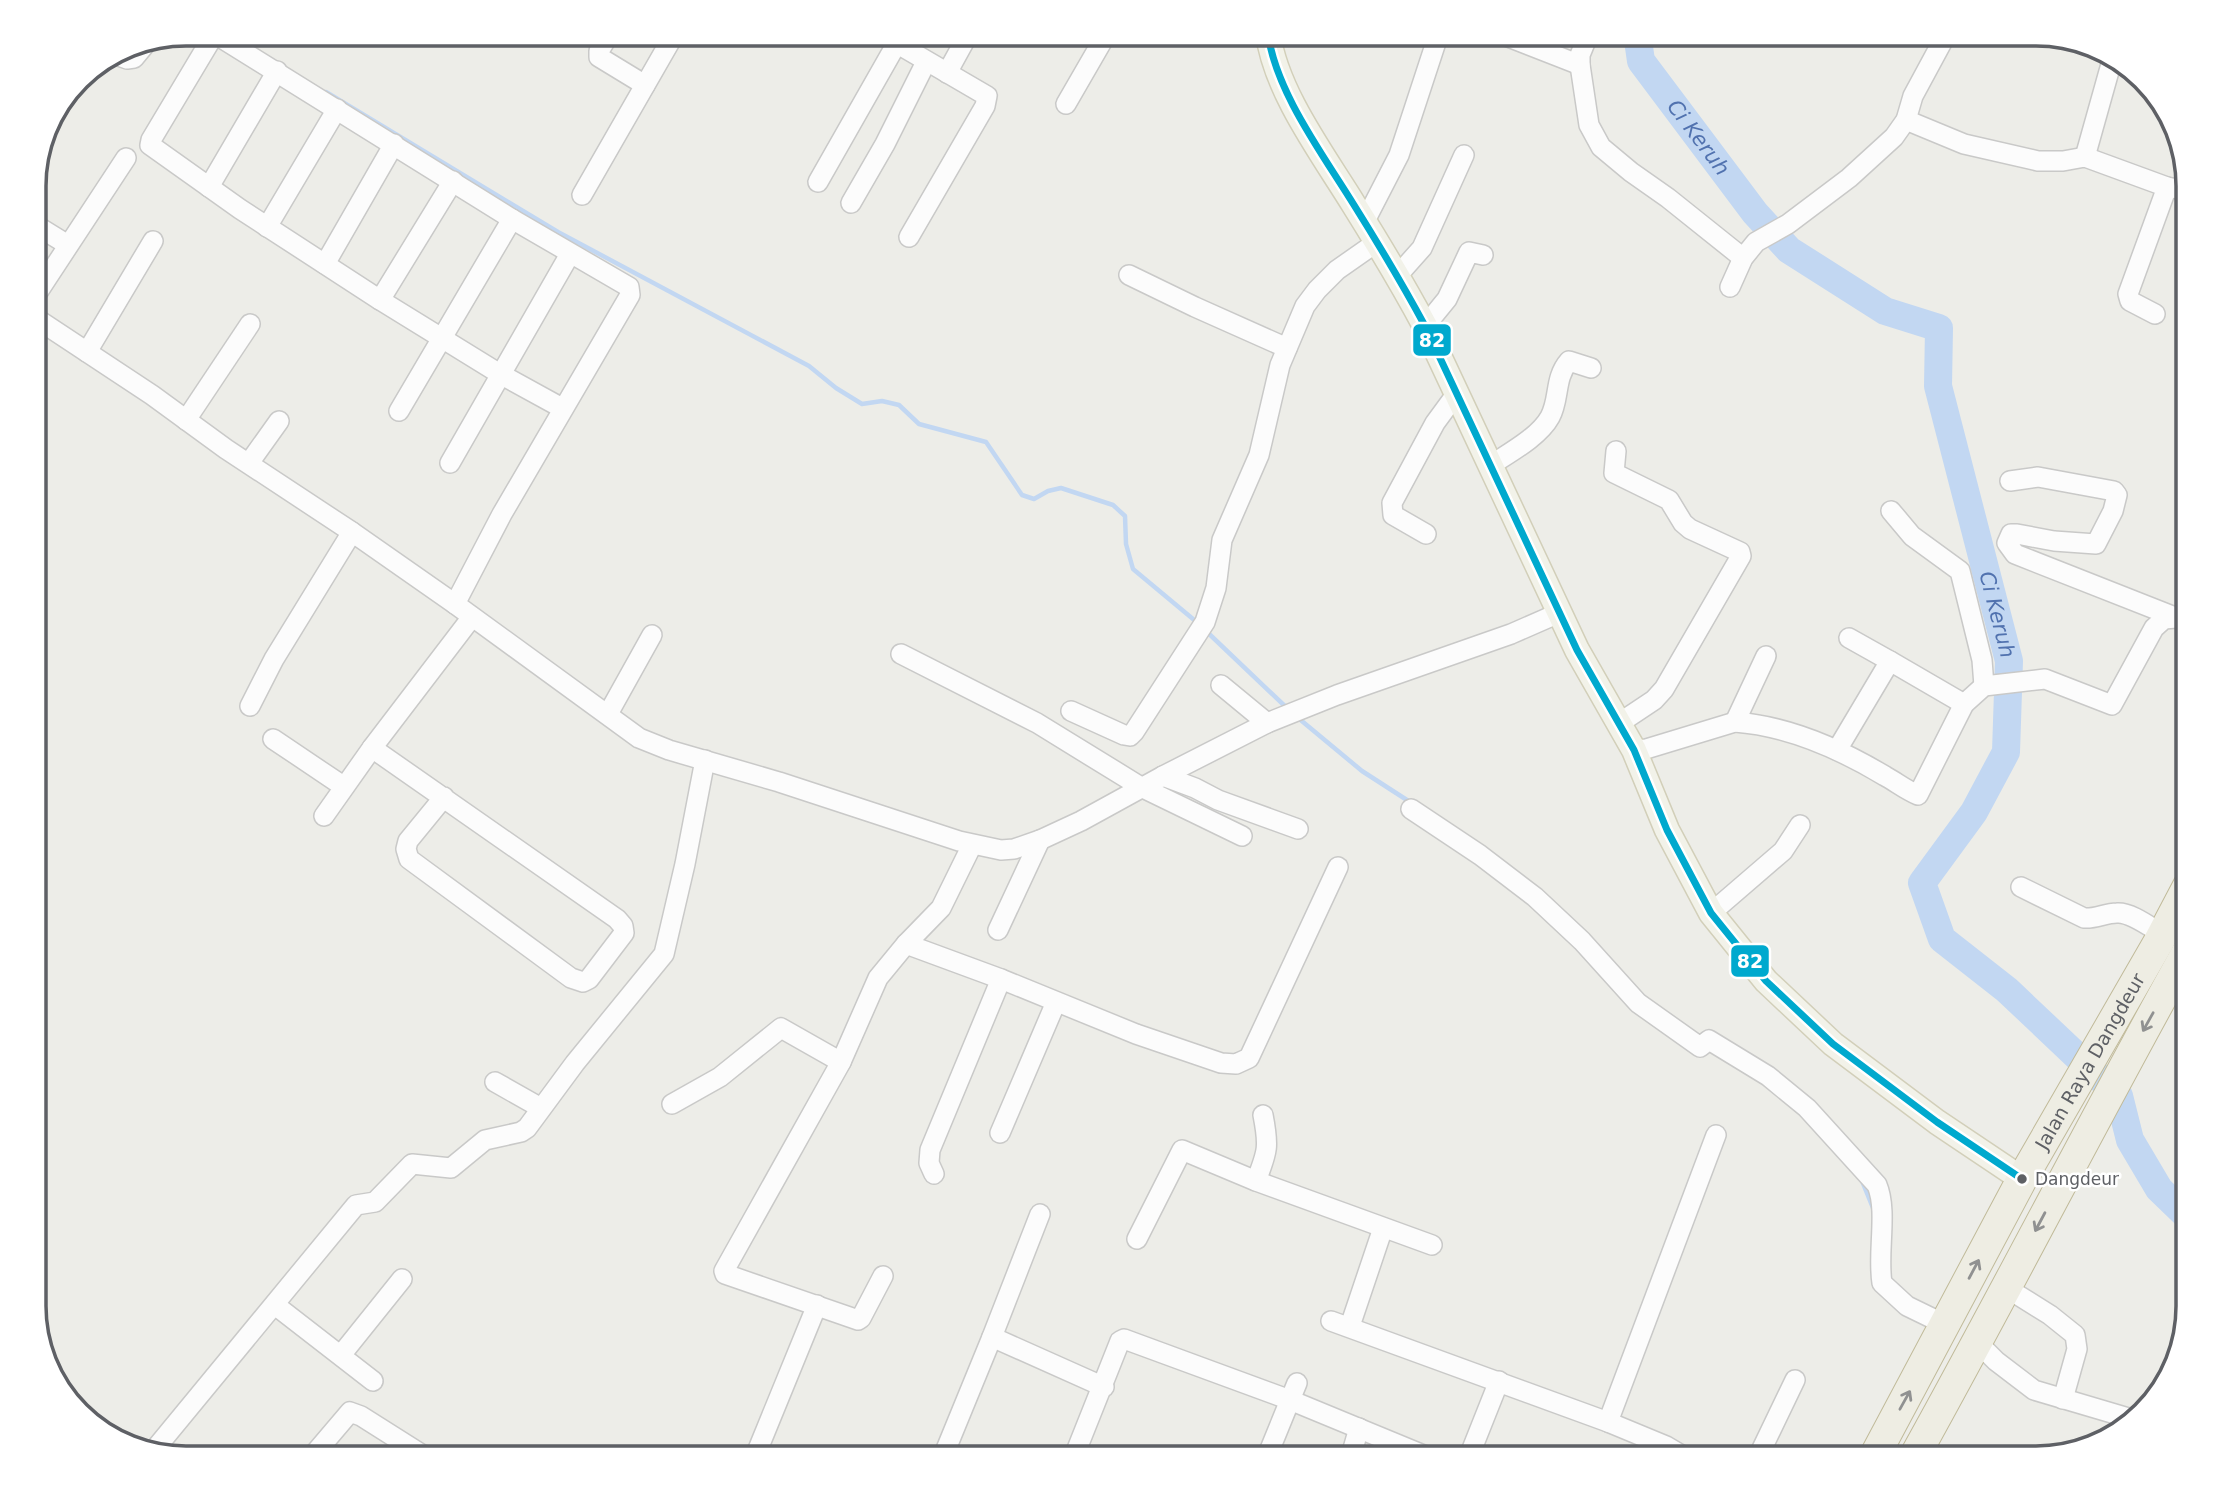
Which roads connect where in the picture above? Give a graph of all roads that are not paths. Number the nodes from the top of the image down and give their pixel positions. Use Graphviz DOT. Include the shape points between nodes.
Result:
graph roads {
  1 [pos="208,46"];
  2 [pos="234,46"];
  3 [pos="602,46"];
  4 [pos="668,46"];
  5 [pos="895,46"];
  6 [pos="902,46"];
  7 [pos="962,46"];
  8 [pos="1099,46"];
  9 [pos="1270,46"];
  10 [pos="1434,46"];
  11 [pos="1531,46"];
  12 [pos="1584,46"];
  13 [pos="1940,46"];
  14 [pos="926,62"];
  15 [pos="1580,65"];
  16 [pos="2110,67"];
  17 [pos="277,71"];
  18 [pos="947,73"];
  19 [pos="645,85"];
  20 [pos="1066,104"];
  21 [pos="337,109"];
  22 [pos="1906,120"];
  23 [pos="394,144"];
  24 [pos="1464,155"];
  25 [pos="2085,157"];
  26 [pos="126,158"];
  27 [pos="453,181"];
  28 [pos="818,182"];
  29 [pos="209,187"];
  30 [pos="2167,187"];
  31 [pos="2176,189"];
  32 [pos="583,195"];
  33 [pos="851,203"];
  34 [pos="512,219"];
  35 [pos="267,227"];
  36 [pos="46,231"];
  37 [pos="1371,231"];
  38 [pos="909,237"];
  39 [pos="153,242"];
  40 [pos="68,245"];
  41 [pos="570,254"];
  42 [pos="1483,255"];
  43 [pos="1742,258"];
  44 [pos="325,264"];
  45 [pos="1129,275"];
  46 [pos="1398,275"];
  47 [pos="46,279"];
  48 [pos="1730,287"];
  49 [pos="380,300"];
  50 [pos="2155,314"];
  51 [pos="250,324"];
  52 [pos="46,325"];
  53 [pos="1425,326"];
  54 [pos="442,339"];
  55 [pos="1287,348"];
  56 [pos="88,352"];
  57 [pos="1591,368"];
  58 [pos="500,374"];
  59 [pos="1458,393"];
  60 [pos="562,408"];
  61 [pos="399,411"];
  62 [pos="186,420"];
  63 [pos="279,421"];
  64 [pos="1616,451"];
  65 [pos="249,463"];
  66 [pos="450,463"];
  67 [pos="1491,465"];
  68 [pos="2010,481"];
  69 [pos="1891,511"];
  70 [pos="352,532"];
  71 [pos="1426,534"];
  72 [pos="456,604"];
  73 [pos="1559,613"];
  74 [pos="2176,615"];
  75 [pos="472,617"];
  76 [pos="2176,618"];
  77 [pos="652,635"];
  78 [pos="1849,638"];
  79 [pos="901,654"];
  80 [pos="1766,656"];
  81 [pos="1889,661"];
  82 [pos="1221,684"];
  83 [pos="1990,685"];
  84 [pos="1964,704"];
  85 [pos="250,706"];
  86 [pos="1071,711"];
  87 [pos="608,714"];
  88 [pos="1282,717"];
  89 [pos="1735,722"];
  90 [pos="1618,724"];
  91 [pos="273,739"];
  92 [pos="372,748"];
  93 [pos="1634,750"];
  94 [pos="1837,750"];
  95 [pos="705,760"];
  96 [pos="1163,776"];
  97 [pos="343,786"];
  98 [pos="1141,788"];
  99 [pos="444,797"];
  100 [pos="1412,809"];
  101 [pos="324,816"];
  102 [pos="1800,825"];
  103 [pos="1298,829"];
  104 [pos="1242,836"];
  105 [pos="1040,840"];
  106 [pos="972,845"];
  107 [pos="1338,867"];
  108 [pos="2021,887"];
  109 [pos="2176,909"];
  110 [pos="1711,913"];
  111 [pos="998,930"];
  112 [pos="2162,934"];
  113 [pos="906,944"];
  114 [pos="2176,971"];
  115 [pos="1001,979"];
  116 [pos="1056,1002"];
  117 [pos="841,1062"];
  118 [pos="495,1082"];
  119 [pos="672,1104"];
  120 [pos="541,1108"];
  121 [pos="1263,1115"];
  122 [pos="1000,1133"];
  123 [pos="1716,1135"];
  124 [pos="934,1174"];
  125 [pos="2022,1179"];
  126 [pos="1256,1181"];
  127 [pos="1040,1214"];
  128 [pos="1383,1228"];
  129 [pos="1137,1239"];
  130 [pos="1432,1245"];
  131 [pos="883,1276"];
  132 [pos="402,1279"];
  133 [pos="2005,1287"];
  134 [pos="275,1305"];
  135 [pos="817,1305"];
  136 [pos="1941,1331"];
  137 [pos="992,1337"];
  138 [pos="1974,1348"];
  139 [pos="341,1354"];
  140 [pos="1795,1380"];
  141 [pos="373,1381"];
  142 [pos="1499,1381"];
  143 [pos="1104,1387"];
  144 [pos="1294,1392"];
  145 [pos="2063,1399"];
  146 [pos="2123,1416"];
  147 [pos="1608,1422"];
  148 [pos="1359,1428"];
  149 [pos="159,1444"];
  150 [pos="321,1446"];
  151 [pos="408,1446"];
  152 [pos="759,1446"];
  153 [pos="947,1446"];
  154 [pos="1079,1446"];
  155 [pos="1271,1446"];
  156 [pos="1354,1446"];
  157 [pos="1402,1446"];
  158 [pos="1473,1446"];
  159 [pos="1666,1446"];
  160 [pos="1764,1446"];
  161 [pos="1880,1446"];
  162 [pos="1920,1446"];
  1 -- 29 [label="street" via="150,145"];
  2 -- 17 [label="street"];
  3 -- 19 [label="street" via="599,57"];
  4 -- 19 [label="street"];
  5 -- 28 [label="street"];
  6 -- 14 [label="street"];
  7 -- 18 [label="street"];
  8 -- 20 [label="street"];
  9 -- 37 [label="main road" via="1289,97"];
  10 -- 37 [label="street"];
  11 -- 15 [label="street"];
  12 -- 15 [label="street"];
  13 -- 22 [label="street" via="1913,96"];
  14 -- 18 [label="street"];
  14 -- 33 [label="street"];
  15 -- 43 [label="street" via="1589,125 1601,147"];
  16 -- 25 [label="street"];
  17 -- 21 [label="street"];
  17 -- 29 [label="street"];
  18 -- 38 [label="street" via="987,96 987,102"];
  19 -- 32 [label="street"];
  21 -- 23 [label="street"];
  21 -- 35 [label="street"];
  22 -- 25 [label="street" via="1964,144 2038,161"];
  22 -- 43 [label="street" via="1849,178 1756,242"];
  23 -- 27 [label="street"];
  23 -- 44 [label="street"];
  24 -- 46 [label="street" via="1422,248"];
  25 -- 30 [label="street"];
  26 -- 40 [label="street"];
  27 -- 34 [label="street"];
  27 -- 49 [label="street"];
  29 -- 35 [label="street"];
  30 -- 31 [label="street"];
  30 -- 50 [label="street" via="2128,294 2130,301"];
  34 -- 41 [label="street"];
  34 -- 54 [label="street"];
  35 -- 44 [label="street"];
  36 -- 40 [label="street"];
  37 -- 46 [label="main road"];
  37 -- 55 [label="street" via="1317,290"];
  39 -- 56 [label="street"];
  40 -- 47 [label="street"];
  41 -- 58 [label="street"];
  41 -- 60 [label="street" via="629,286 630,295"];
  42 -- 53 [label="street" via="1469,252 1447,299"];
  43 -- 48 [label="street"];
  44 -- 49 [label="street"];
  45 -- 55 [label="street"];
  46 -- 53 [label="main road"];
  49 -- 54 [label="street"];
  51 -- 62 [label="street"];
  52 -- 56 [label="street"];
  53 -- 59 [label="main road"];
  54 -- 58 [label="street"];
  54 -- 61 [label="street"];
  55 -- 86 [label="street" via="1259,455 1222,540 1216,588 1201,626 1130,736"];
  56 -- 62 [label="street"];
  57 -- 67 [label="street" via="1569,361 1560,373 1550,417 1528,440"];
  58 -- 60 [label="street"];
  58 -- 66 [label="street"];
  59 -- 67 [label="main road"];
  59 -- 71 [label="street" via="1435,423 1392,503 1393,514"];
  60 -- 72 [label="street"];
  62 -- 65 [label="street"];
  63 -- 65 [label="street"];
  64 -- 90 [label="street" via="1614,473 1669,499 1690,529 1741,556 1664,689"];
  65 -- 70 [label="street"];
  67 -- 73 [label="main road"];
  68 -- 74 [label="street" via="2038,477 2114,491 2113,511 2096,544 2017,534 2011,534 2007,543 2015,554 2028,560"];
  69 -- 83 [label="street" via="1912,536 1959,569"];
  70 -- 72 [label="street"];
  70 -- 85 [label="street"];
  72 -- 75 [label="street"];
  73 -- 88 [label="street"];
  73 -- 90 [label="main road"];
  75 -- 87 [label="street"];
  75 -- 92 [label="street"];
  76 -- 83 [label="street" via="2164,619 2154,628 2114,705 2045,679"];
  77 -- 87 [label="street"];
  78 -- 81 [label="street"];
  79 -- 98 [label="street" via="1037,723"];
  80 -- 89 [label="street"];
  81 -- 84 [label="street"];
  81 -- 94 [label="street"];
  82 -- 88 [label="street"];
  83 -- 84 [label="street"];
  84 -- 94 [label="street" via="1917,796"];
  87 -- 95 [label="street" via="639,738"];
  88 -- 96 [label="street"];
  89 -- 93 [label="street"];
  89 -- 94 [label="street" via="1772,727"];
  90 -- 93 [label="main road"];
  91 -- 97 [label="street"];
  92 -- 97 [label="street"];
  92 -- 99 [label="street"];
  93 -- 110 [label="main road" via="1667,830"];
  95 -- 106 [label="street"];
  95 -- 120 [label="street" via="664,954"];
  96 -- 98 [label="street"];
  96 -- 103 [label="street"];
  97 -- 101 [label="street"];
  98 -- 104 [label="street"];
  98 -- 105 [label="street"];
  99 -- 99 [label="street" via="623,926 620,940 589,979 571,978 409,859 408,841"];
  100 -- 136 [label="street" via="1535,897 1638,1003 1768,1076 1807,1108 1877,1185 1882,1197 1882,1283"];
  102 -- 110 [label="street" via="1783,851"];
  105 -- 106 [label="street" via="1001,850"];
  105 -- 111 [label="street"];
  106 -- 113 [label="street" via="941,908"];
  107 -- 116 [label="street" via="1249,1058 1236,1064 1221,1063"];
  108 -- 112 [label="street" via="2084,918 2124,913"];
  109 -- 112 [label="highway, Jalan Raya Dangdeur"];
  110 -- 125 [label="main road" via="1766,981 1833,1044"];
  112 -- 125 [label="highway, Jalan Raya Dangdeur"];
  113 -- 115 [label="street"];
  113 -- 117 [label="street" via="878,978"];
  114 -- 133 [label="highway, Jalan Raya Dangdeur, one-way"];
  115 -- 116 [label="street"];
  115 -- 124 [label="street" via="930,1150"];
  116 -- 122 [label="street"];
  117 -- 119 [label="street" via="781,1028 720,1077"];
  117 -- 135 [label="street" via="724,1271"];
  118 -- 120 [label="street"];
  120 -- 134 [label="street" via="524,1131 485,1140 452,1168 412,1164 375,1202 356,1205"];
  121 -- 126 [label="street" via="1268,1152"];
  123 -- 147 [label="street"];
  136 -- 125 [label="highway, Jalan Raya Dangdeur, one-way"];
  126 -- 128 [label="street"];
  126 -- 129 [label="street" via="1180,1151"];
  127 -- 137 [label="street"];
  128 -- 130 [label="street"];
  128 -- 142 [label="street" via="1341,1324"];
  131 -- 135 [label="street" via="858,1320"];
  132 -- 139 [label="street"];
  133 -- 138 [label="highway, Jalan Raya Dangdeur"];
  133 -- 145 [label="street" via="2075,1335 2077,1349"];
  134 -- 139 [label="street"];
  134 -- 149 [label="street"];
  135 -- 152 [label="street"];
  161 -- 136 [label="highway, Jalan Raya Dangdeur, one-way"];
  137 -- 143 [label="street"];
  137 -- 153 [label="street"];
  138 -- 145 [label="street" via="2034,1390"];
  138 -- 162 [label="highway, Jalan Raya Dangdeur"];
  139 -- 141 [label="street"];
  140 -- 160 [label="street"];
  142 -- 147 [label="street"];
  142 -- 158 [label="street"];
  143 -- 144 [label="street" via="1124,1339"];
  143 -- 154 [label="street"];
  144 -- 148 [label="street"];
  144 -- 155 [label="street"];
  145 -- 146 [label="street"];
  147 -- 159 [label="street"];
  148 -- 156 [label="street"];
  148 -- 157 [label="street"];
  150 -- 151 [label="street" via="351,1412"];
}
